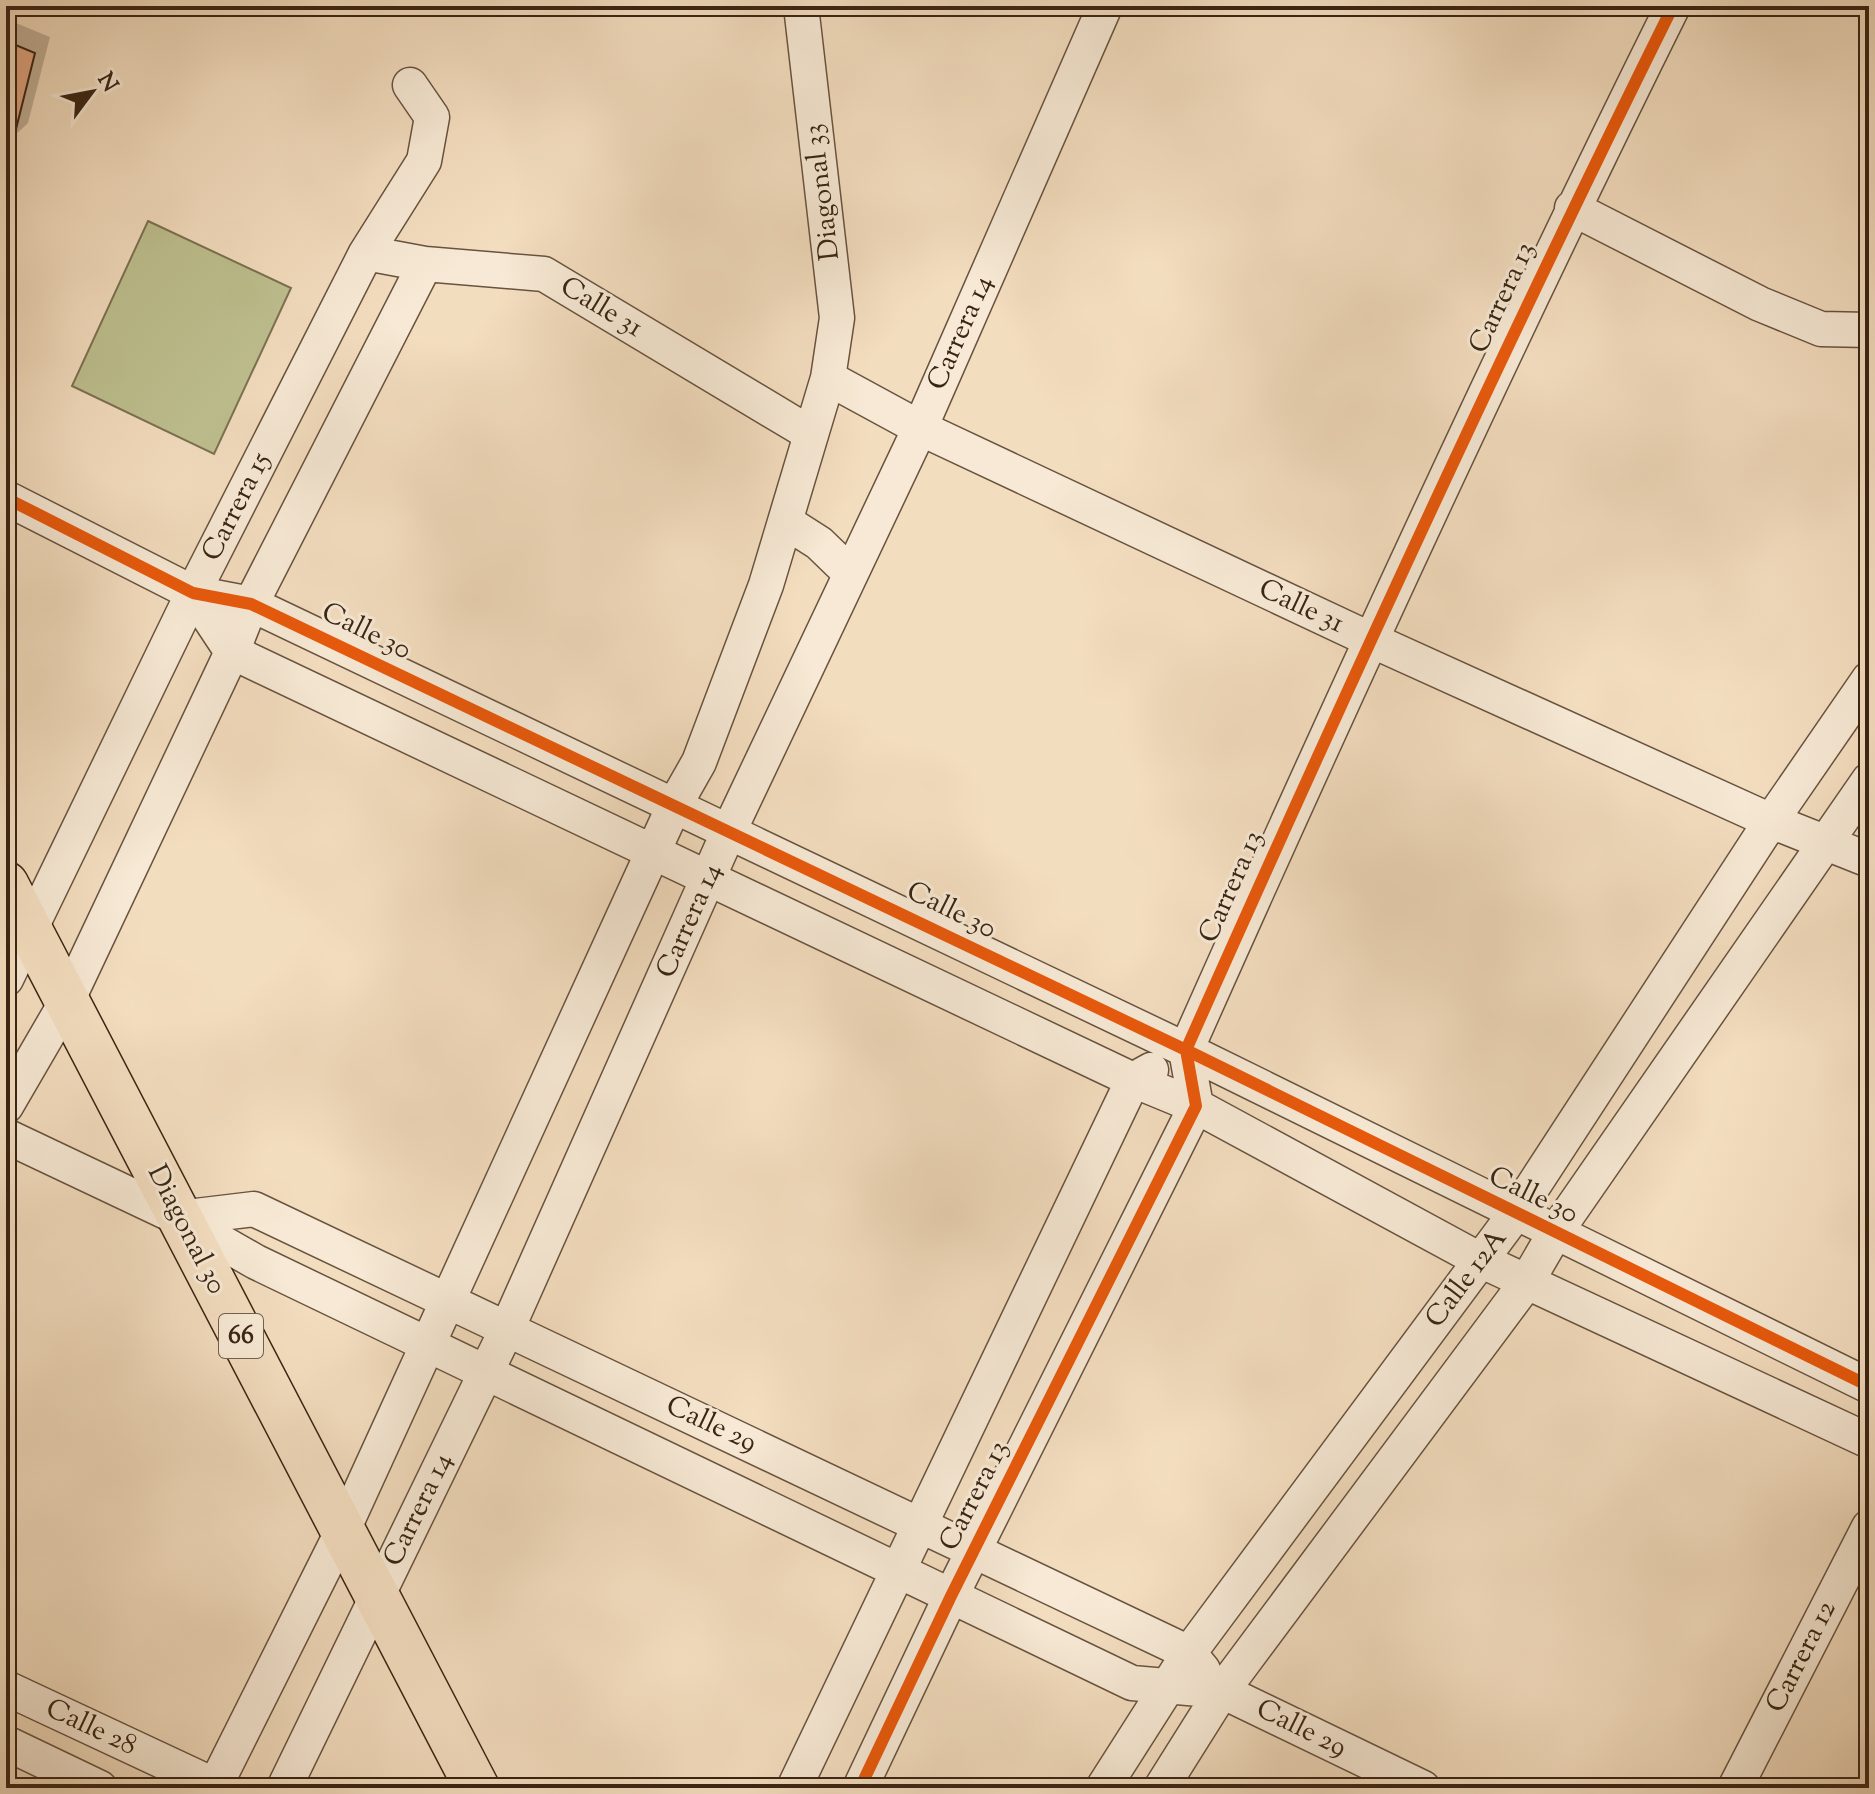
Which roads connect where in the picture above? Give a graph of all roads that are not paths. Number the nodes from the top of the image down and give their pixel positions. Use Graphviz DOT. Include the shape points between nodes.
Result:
graph roads {
  1 [pos="1105,6"];
  2 [pos="1673,6"];
  3 [pos="803,18"];
  4 [pos="410,85"];
  5 [pos="1572,208"];
  6 [pos="366,253"];
  7 [pos="425,264"];
  8 [pos="1869,330"];
  9 [pos="828,378"];
  10 [pos="920,428"];
  11 [pos="811,434"];
  12 [pos="6,498"];
  13 [pos="786,522"];
  14 [pos="849,572"];
  15 [pos="193,593"];
  16 [pos="251,604"];
  17 [pos="1369,639"];
  18 [pos="232,652"];
  19 [pos="1869,679"];
  20 [pos="1869,780"];
  21 [pos="674,806"];
  22 [pos="1771,821"];
  23 [pos="729,831"];
  24 [pos="1827,841"];
  25 [pos="654,852"];
  26 [pos="1869,860"];
  27 [pos="711,877"];
  28 [pos="6,884"];
  29 [pos="30,930"];
  30 [pos="6,979"];
  31 [pos="67,1001"];
  32 [pos="1186,1050"];
  33 [pos="1133,1080"];
  34 [pos="6,1106"];
  35 [pos="1196,1106"];
  36 [pos="6,1136"];
  37 [pos="1515,1214"];
  38 [pos="179,1218"];
  39 [pos="1555,1233"];
  40 [pos="1480,1260"];
  41 [pos="1526,1283"];
  42 [pos="450,1302"];
  43 [pos="507,1329"];
  44 [pos="429,1344"];
  45 [pos="486,1371"];
  46 [pos="1869,1386"];
  47 [pos="1869,1441"];
  48 [pos="922,1525"];
  49 [pos="1869,1527"];
  50 [pos="342,1532"];
  51 [pos="975,1550"];
  52 [pos="900,1569"];
  53 [pos="378,1594"];
  54 [pos="951,1596"];
  55 [pos="1189,1653"];
  56 [pos="1167,1686"];
  57 [pos="6,1688"];
  58 [pos="1222,1691"];
  59 [pos="6,1743"];
  60 [pos="217,1787"];
  61 [pos="100,1788"];
  62 [pos="284,1788"];
  63 [pos="477,1788"];
  64 [pos="794,1788"];
  65 [pos="860,1788"];
  66 [pos="1103,1788"];
  67 [pos="1161,1788"];
  68 [pos="1423,1788"];
  69 [pos="1735,1788"];
  1 -- 10 [label="street, Carrera 14"];
  2 -- 5 [label="street, Carrera 13"];
  3 -- 9 [label="street, Diagonal 33" via="837,318"];
  4 -- 6 [label="street, Carrera 15" via="432,117 424,161"];
  5 -- 8 [label="street" via="1760,304 1821,329"];
  5 -- 17 [label="street, Carrera 13"];
  6 -- 7 [label="street, Calle 31"];
  6 -- 15 [label="street, Carrera 15"];
  7 -- 11 [label="street, Calle 31" via="544,274"];
  7 -- 16 [label="street, Carrera 15"];
  9 -- 10 [label="street, Calle 31"];
  9 -- 11 [label="street"];
  10 -- 14 [label="street, Carrera 14"];
  10 -- 17 [label="street, Calle 31"];
  11 -- 13 [label="street"];
  12 -- 15 [label="street, Calle 30"];
  13 -- 14 [label="street" via="819,543"];
  13 -- 21 [label="street" via="699,762"];
  14 -- 23 [label="street, Carrera 14"];
  15 -- 16 [label="street, Calle 30"];
  15 -- 18 [label="street, Calle 30"];
  15 -- 29 [label="street, Carrera 15"];
  16 -- 18 [label="street, Carrera 15"];
  16 -- 21 [label="street, Calle 30"];
  17 -- 22 [label="street, Calle 31"];
  17 -- 32 [label="street, Carrera 13"];
  18 -- 25 [label="street"];
  18 -- 31 [label="street, Carrera 15"];
  19 -- 22 [label="street, Calle 12A"];
  20 -- 24 [label="street, Calle 12A"];
  21 -- 23 [label="street, Calle 30"];
  21 -- 25 [label="street"];
  22 -- 24 [label="street, Calle 31"];
  22 -- 37 [label="street, Calle 12A"];
  23 -- 27 [label="street, Carrera 14"];
  23 -- 32 [label="street, Calle 30"];
  24 -- 26 [label="street, Calle 31"];
  24 -- 39 [label="street, Calle 12A"];
  25 -- 27 [label="street"];
  25 -- 42 [label="street"];
  27 -- 33 [label="street"];
  27 -- 43 [label="street, Carrera 14"];
  28 -- 29 [label="main road, Diagonal 30 / 66"];
  29 -- 30 [label="street, Carrera 15"];
  29 -- 31 [label="main road, Diagonal 30 / 66"];
  31 -- 34 [label="street, Carrera 15"];
  31 -- 38 [label="main road, Diagonal 30 / 66"];
  32 -- 33 [label="street"];
  32 -- 35 [label="street"];
  32 -- 37 [label="street, Calle 30"];
  33 -- 35 [label="street"];
  33 -- 48 [label="street, Carrera 13"];
  35 -- 40 [label="street"];
  35 -- 51 [label="street, Carrera 13"];
  36 -- 38 [label="street, Calle 29"];
  37 -- 39 [label="street, Calle 30"];
  37 -- 40 [label="street, Calle 12A"];
  38 -- 42 [label="street, Calle 29" via="254,1209"];
  38 -- 44 [label="street, Calle 29" via="256,1262"];
  38 -- 50 [label="main road, Diagonal 30 / 66"];
  39 -- 41 [label="street, Calle 12A"];
  39 -- 46 [label="street, Calle 30"];
  40 -- 41 [label="street"];
  40 -- 55 [label="street, Calle 12A"];
  41 -- 47 [label="street"];
  41 -- 58 [label="street, Calle 12A"];
  42 -- 43 [label="street, Calle 29"];
  42 -- 44 [label="street"];
  43 -- 45 [label="street, Carrera 14"];
  43 -- 48 [label="street, Calle 29"];
  44 -- 45 [label="street, Calle 29"];
  44 -- 50 [label="street"];
  45 -- 52 [label="street, Calle 29"];
  45 -- 53 [label="street, Carrera 14"];
  48 -- 51 [label="street, Calle 29"];
  48 -- 52 [label="street, Carrera 13"];
  49 -- 69 [label="street, Carrera 12"];
  50 -- 53 [label="main road, Diagonal 30 / 66"];
  50 -- 60 [label="street"];
  51 -- 54 [label="street, Carrera 13"];
  51 -- 55 [label="street, Calle 29"];
  52 -- 54 [label="street, Calle 29"];
  52 -- 64 [label="street, Carrera 13"];
  53 -- 62 [label="street, Carrera 14"];
  53 -- 63 [label="main road, Diagonal 30 / 66"];
  54 -- 56 [label="street, Calle 29" via="1132,1683"];
  54 -- 65 [label="street, Carrera 13"];
  55 -- 56 [label="street, Calle 12A"];
  55 -- 58 [label="street, Calle 29"];
  56 -- 58 [label="street, Calle 29"];
  56 -- 66 [label="street, Calle 12A"];
  57 -- 60 [label="street, Calle 28"];
  58 -- 67 [label="street, Calle 12A"];
  58 -- 68 [label="street, Calle 29"];
  59 -- 61 [label="street, Calle 28"];
}
